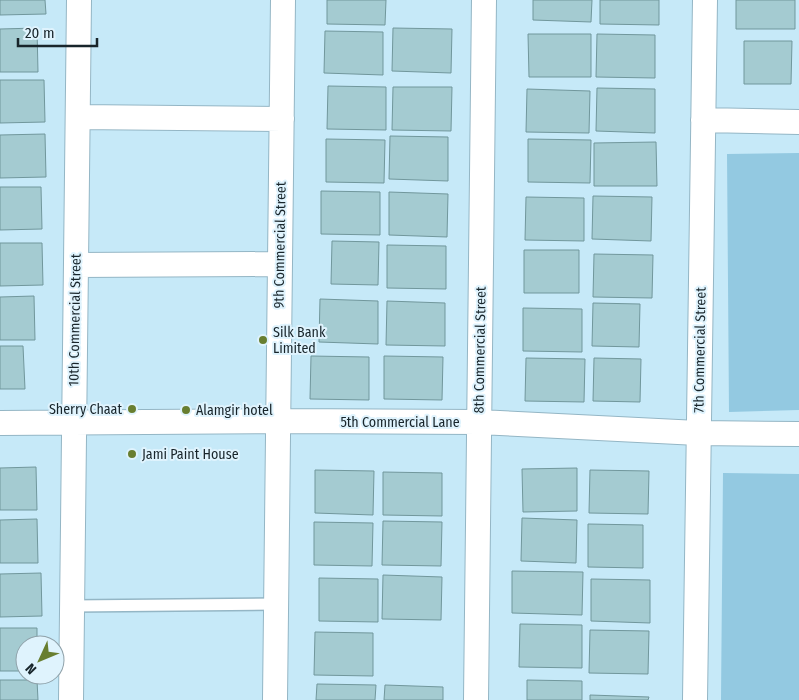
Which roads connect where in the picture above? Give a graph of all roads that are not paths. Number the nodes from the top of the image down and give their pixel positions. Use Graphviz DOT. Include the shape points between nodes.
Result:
graph roads {
  1 [pos="79,0"];
  2 [pos="283,0"];
  3 [pos="484,0"];
  4 [pos="705,0"];
  5 [pos="78,117"];
  6 [pos="282,119"];
  7 [pos="704,120"];
  8 [pos="799,122"];
  9 [pos="280,264"];
  10 [pos="76,265"];
  11 [pos="74,421"];
  12 [pos="278,421"];
  13 [pos="479,422"];
  14 [pos="0,423"];
  15 [pos="698,433"];
  16 [pos="799,434"];
  17 [pos="276,604"];
  18 [pos="72,606"];
  19 [pos="71,700"];
  20 [pos="275,700"];
  21 [pos="476,700"];
  22 [pos="695,700"];
  1 -- 5 [label="street, 10th Commercial Street"];
  2 -- 6 [label="street, 9th Commercial Street"];
  3 -- 13 [label="street, 8th Commercial Street"];
  4 -- 7 [label="street, 7th Commercial Street"];
  5 -- 6 [label="street"];
  5 -- 10 [label="street, 10th Commercial Street"];
  6 -- 9 [label="street, 9th Commercial Street"];
  7 -- 8 [label="street"];
  7 -- 15 [label="street, 7th Commercial Street"];
  9 -- 10 [label="street"];
  9 -- 12 [label="street, 9th Commercial Street"];
  10 -- 11 [label="street, 10th Commercial Street"];
  11 -- 12 [label="street, 5th Commercial Lane"];
  11 -- 14 [label="street, 5th Commercial Lane"];
  11 -- 18 [label="street, 10th Commercial Street"];
  12 -- 13 [label="street, 5th Commercial Lane"];
  12 -- 17 [label="street, 9th Commercial Street"];
  13 -- 15 [label="street, 5th Commercial Lane"];
  13 -- 21 [label="street, 8th Commercial Street"];
  15 -- 16 [label="street, 5th Commercial Lane"];
  15 -- 22 [label="street, 7th Commercial Street"];
  17 -- 18 [label="lane"];
  17 -- 20 [label="street, 9th Commercial Street"];
  18 -- 19 [label="street, 10th Commercial Street"];
}
